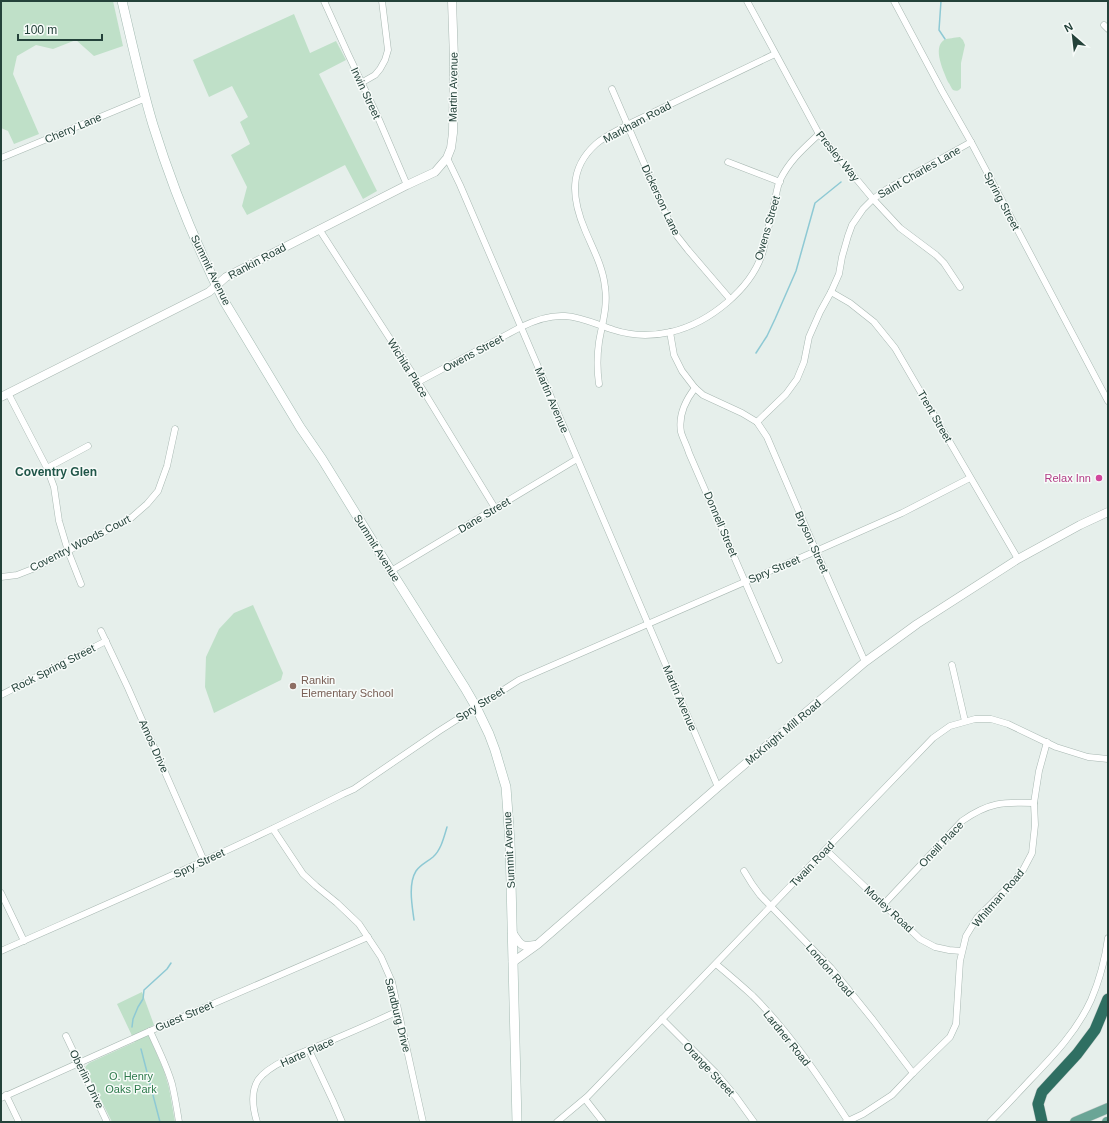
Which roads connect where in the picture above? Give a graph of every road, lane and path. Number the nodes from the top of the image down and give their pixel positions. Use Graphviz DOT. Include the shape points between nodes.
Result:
graph roads {
  1 [pos="122,1"];
  2 [pos="324,1"];
  3 [pos="382,1"];
  4 [pos="452,1"];
  5 [pos="747,1"];
  6 [pos="894,1"];
  7 [pos="775,54"];
  8 [pos="361,82"];
  9 [pos="612,88"];
  10 [pos="146,98"];
  11 [pos="627,125"];
  12 [pos="819,134"];
  13 [pos="971,142"];
  14 [pos="1,158"];
  15 [pos="447,158"];
  16 [pos="728,162"];
  17 [pos="780,182"];
  18 [pos="407,185"];
  19 [pos="873,199"];
  20 [pos="319,229"];
  21 [pos="217,286"];
  22 [pos="960,287"];
  23 [pos="831,292"];
  24 [pos="730,299"];
  25 [pos="602,326"];
  26 [pos="521,327"];
  27 [pos="670,332"];
  28 [pos="418,382"];
  29 [pos="599,384"];
  30 [pos="695,388"];
  31 [pos="5,395"];
  32 [pos="1108,401"];
  33 [pos="757,422"];
  34 [pos="175,429"];
  35 [pos="88,446"];
  36 [pos="577,459"];
  37 [pos="46,468"];
  38 [pos="970,478"];
  39 [pos="495,508"];
  40 [pos="1108,512"];
  41 [pos="68,551"];
  42 [pos="816,551"];
  43 [pos="1018,559"];
  44 [pos="391,571"];
  45 [pos="1,577"];
  46 [pos="745,582"];
  47 [pos="81,584"];
  48 [pos="648,624"];
  49 [pos="102,631"];
  50 [pos="106,641"];
  51 [pos="779,660"];
  52 [pos="865,662"];
  53 [pos="952,665"];
  54 [pos="1,695"];
  55 [pos="476,707"];
  56 [pos="965,721"];
  57 [pos="1047,742"];
  58 [pos="1108,759"];
  59 [pos="718,787"];
  60 [pos="1034,803"];
  61 [pos="273,829"];
  62 [pos="826,850"];
  63 [pos="204,861"];
  64 [pos="744,871"];
  65 [pos="1,893"];
  66 [pos="883,905"];
  67 [pos="770,906"];
  68 [pos="512,932"];
  69 [pos="368,937"];
  70 [pos="1108,938"];
  71 [pos="24,941"];
  72 [pos="538,944"];
  73 [pos="1,951"];
  74 [pos="961,951"];
  75 [pos="513,962"];
  76 [pos="716,964"];
  77 [pos="1108,999"];
  78 [pos="398,1011"];
  79 [pos="662,1019"];
  80 [pos="150,1031"];
  81 [pos="66,1036"];
  82 [pos="309,1050"];
  83 [pos="79,1064"];
  84 [pos="913,1073"];
  85 [pos="4,1097"];
  86 [pos="585,1099"];
  87 [pos="1105,1109"];
  88 [pos="847,1121"];
  89 [pos="992,1121"];
  90 [pos="19,1122"];
  91 [pos="107,1122"];
  92 [pos="179,1122"];
  93 [pos="257,1122"];
  94 [pos="342,1122"];
  95 [pos="423,1122"];
  96 [pos="517,1122"];
  97 [pos="557,1122"];
  98 [pos="603,1122"];
  99 [pos="754,1122"];
  100 [pos="1042,1122"];
  101 [pos="1075,1122"];
  1 -- 10 [label="main road, Summit Avenue"];
  2 -- 8 [label="street, Irwin Street"];
  3 -- 8 [label="street" via="388,50 375,75"];
  4 -- 15 [label="street, Martin Avenue" via="453,133"];
  5 -- 7 [label="street, Presley Way"];
  6 -- 13 [label="street, Spring Street"];
  7 -- 11 [label="street, Markham Road"];
  7 -- 12 [label="street, Presley Way"];
  8 -- 18 [label="street, Irwin Street"];
  9 -- 11 [label="street, Dickerson Lane"];
  10 -- 14 [label="street, Cherry Lane"];
  10 -- 21 [label="main road, Summit Avenue" via="188,222"];
  11 -- 24 [label="street, Dickerson Lane" via="678,236"];
  11 -- 25 [label="street, Markham Road" via="607,136 586,155 575,181 578,212 602,269 606,288"];
  12 -- 17 [label="street, Owens Street" via="791,162"];
  12 -- 19 [label="street, Presley Way"];
  13 -- 19 [label="street, Saint Charles Lane"];
  13 -- 32 [label="street, Spring Street"];
  15 -- 18 [label="street, Rankin Road" via="435,172"];
  15 -- 26 [label="street, Martin Avenue"];
  16 -- 17 [label="street"];
  17 -- 24 [label="street, Owens Street" via="762,253 744,286"];
  18 -- 20 [label="street, Rankin Road"];
  19 -- 22 [label="street, Presley Way" via="900,228 944,262"];
  19 -- 23 [label="street, Saint Charles Lane" via="852,225 839,274"];
  20 -- 21 [label="street, Rankin Road" via="226,277"];
  20 -- 28 [label="street, Wichita Place"];
  21 -- 31 [label="street, Rankin Road"];
  21 -- 44 [label="main road, Summit Avenue" via="297,421"];
  23 -- 33 [label="street, Saint Charles Lane" via="809,337 804,362 797,379 786,394"];
  23 -- 38 [label="street, Trent Street" via="863,312 885,334"];
  24 -- 27 [label="street, Owens Street" via="709,316 683,329"];
  25 -- 26 [label="street, Owens Street" via="578,317 564,316 537,319"];
  25 -- 27 [label="street, Owens Street" via="640,335"];
  25 -- 29 [label="street, Markham Road" via="597,356"];
  26 -- 28 [label="street, Owens Street"];
  26 -- 36 [label="street, Martin Avenue"];
  27 -- 30 [label="street" via="674,355"];
  28 -- 39 [label="street, Wichita Place"];
  30 -- 33 [label="street"];
  30 -- 46 [label="street, Donnell Street" via="687,399 681,417 681,432"];
  31 -- 37 [label="street"];
  33 -- 42 [label="street, Bryson Street" via="767,437"];
  34 -- 41 [label="street, Coventry Woods Court" via="167,466 158,491 147,504 131,518"];
  35 -- 37 [label="street"];
  36 -- 39 [label="street, Dane Street"];
  36 -- 48 [label="street, Martin Avenue"];
  37 -- 41 [label="street" via="54,487 59,521"];
  38 -- 42 [label="street, Spry Street" via="902,513"];
  38 -- 43 [label="street, Trent Street"];
  39 -- 44 [label="street, Dane Street"];
  40 -- 43 [label="street, McKnight Mill Road"];
  41 -- 45 [label="street, Coventry Woods Court" via="17,575"];
  41 -- 47 [label="street"];
  42 -- 46 [label="street, Spry Street"];
  42 -- 52 [label="street, Bryson Street"];
  43 -- 52 [label="street, McKnight Mill Road" via="917,624"];
  44 -- 55 [label="main road, Summit Avenue"];
  46 -- 48 [label="street, Spry Street"];
  46 -- 51 [label="street, Donnell Street"];
  48 -- 55 [label="street, Spry Street" via="519,680"];
  48 -- 59 [label="street, Martin Avenue"];
  49 -- 50 [label="street, Amos Drive"];
  50 -- 54 [label="street, Rock Spring Street"];
  50 -- 63 [label="street, Amos Drive"];
  52 -- 59 [label="street, McKnight Mill Road"];
  53 -- 56 [label="street"];
  55 -- 61 [label="street, Spry Street" via="354,789"];
  55 -- 68 [label="main road, Summit Avenue" via="493,745 506,787"];
  56 -- 57 [label="street, Twain Road" via="991,719"];
  56 -- 62 [label="street, Twain Road" via="950,726 933,738"];
  57 -- 58 [label="street, Twain Road" via="1088,757"];
  57 -- 60 [label="street, Whitman Road"];
  59 -- 72 [label="street, McKnight Mill Road"];
  60 -- 66 [label="street, Oneill Place" via="988,806 962,821"];
  60 -- 74 [label="street, Whitman Road" via="1032,853 1023,870 977,918 966,936"];
  61 -- 63 [label="street, Spry Street"];
  61 -- 69 [label="street, Sandburg Drive" via="303,874 359,924"];
  62 -- 66 [label="street, Morley Road"];
  62 -- 67 [label="street, Twain Road"];
  63 -- 71 [label="street, Spry Street"];
  64 -- 67 [label="street, London Road"];
  65 -- 71 [label="street"];
  66 -- 74 [label="street, Morley Road" via="920,939 935,947"];
  67 -- 76 [label="street, Twain Road"];
  67 -- 84 [label="street, London Road" via="831,968"];
  68 -- 72 [label="street" via="523,946"];
  68 -- 75 [label="main road, Summit Avenue"];
  69 -- 78 [label="street, Sandburg Drive" via="381,957 392,982"];
  69 -- 80 [label="street, Guest Street"];
  70 -- 89 [label="street" via="1104,964 1091,1000 1079,1023 1064,1044"];
  71 -- 73 [label="street, Spry Street"];
  72 -- 75 [label="street, McKnight Mill Road"];
  74 -- 84 [label="street, Whitman Road" via="956,1024 950,1037"];
  75 -- 96 [label="main road, Summit Avenue"];
  76 -- 79 [label="street, Twain Road"];
  76 -- 88 [label="street, Lardner Road" via="752,996 783,1030 823,1083"];
  77 -- 100 [label="highway" via="1095,1030 1042,1092 1038,1104"];
  78 -- 82 [label="street, Harte Place"];
  78 -- 95 [label="street, Sandburg Drive"];
  79 -- 86 [label="street, Twain Road"];
  79 -- 99 [label="street, Orange Street" via="715,1072"];
  80 -- 83 [label="street, Guest Street"];
  80 -- 92 [label="street" via="172,1083"];
  81 -- 83 [label="street, Oberlin Drive"];
  82 -- 93 [label="street, Harte Place" via="276,1065 265,1072 258,1081 253,1097"];
  82 -- 94 [label="street"];
  83 -- 85 [label="street, Guest Street"];
  83 -- 91 [label="street, Oberlin Drive"];
  84 -- 88 [label="street, Whitman Road" via="892,1095"];
  85 -- 90 [label="street"];
  86 -- 97 [label="street, Twain Road"];
  86 -- 98 [label="street"];
  87 -- 101 [label="main road"];
}
